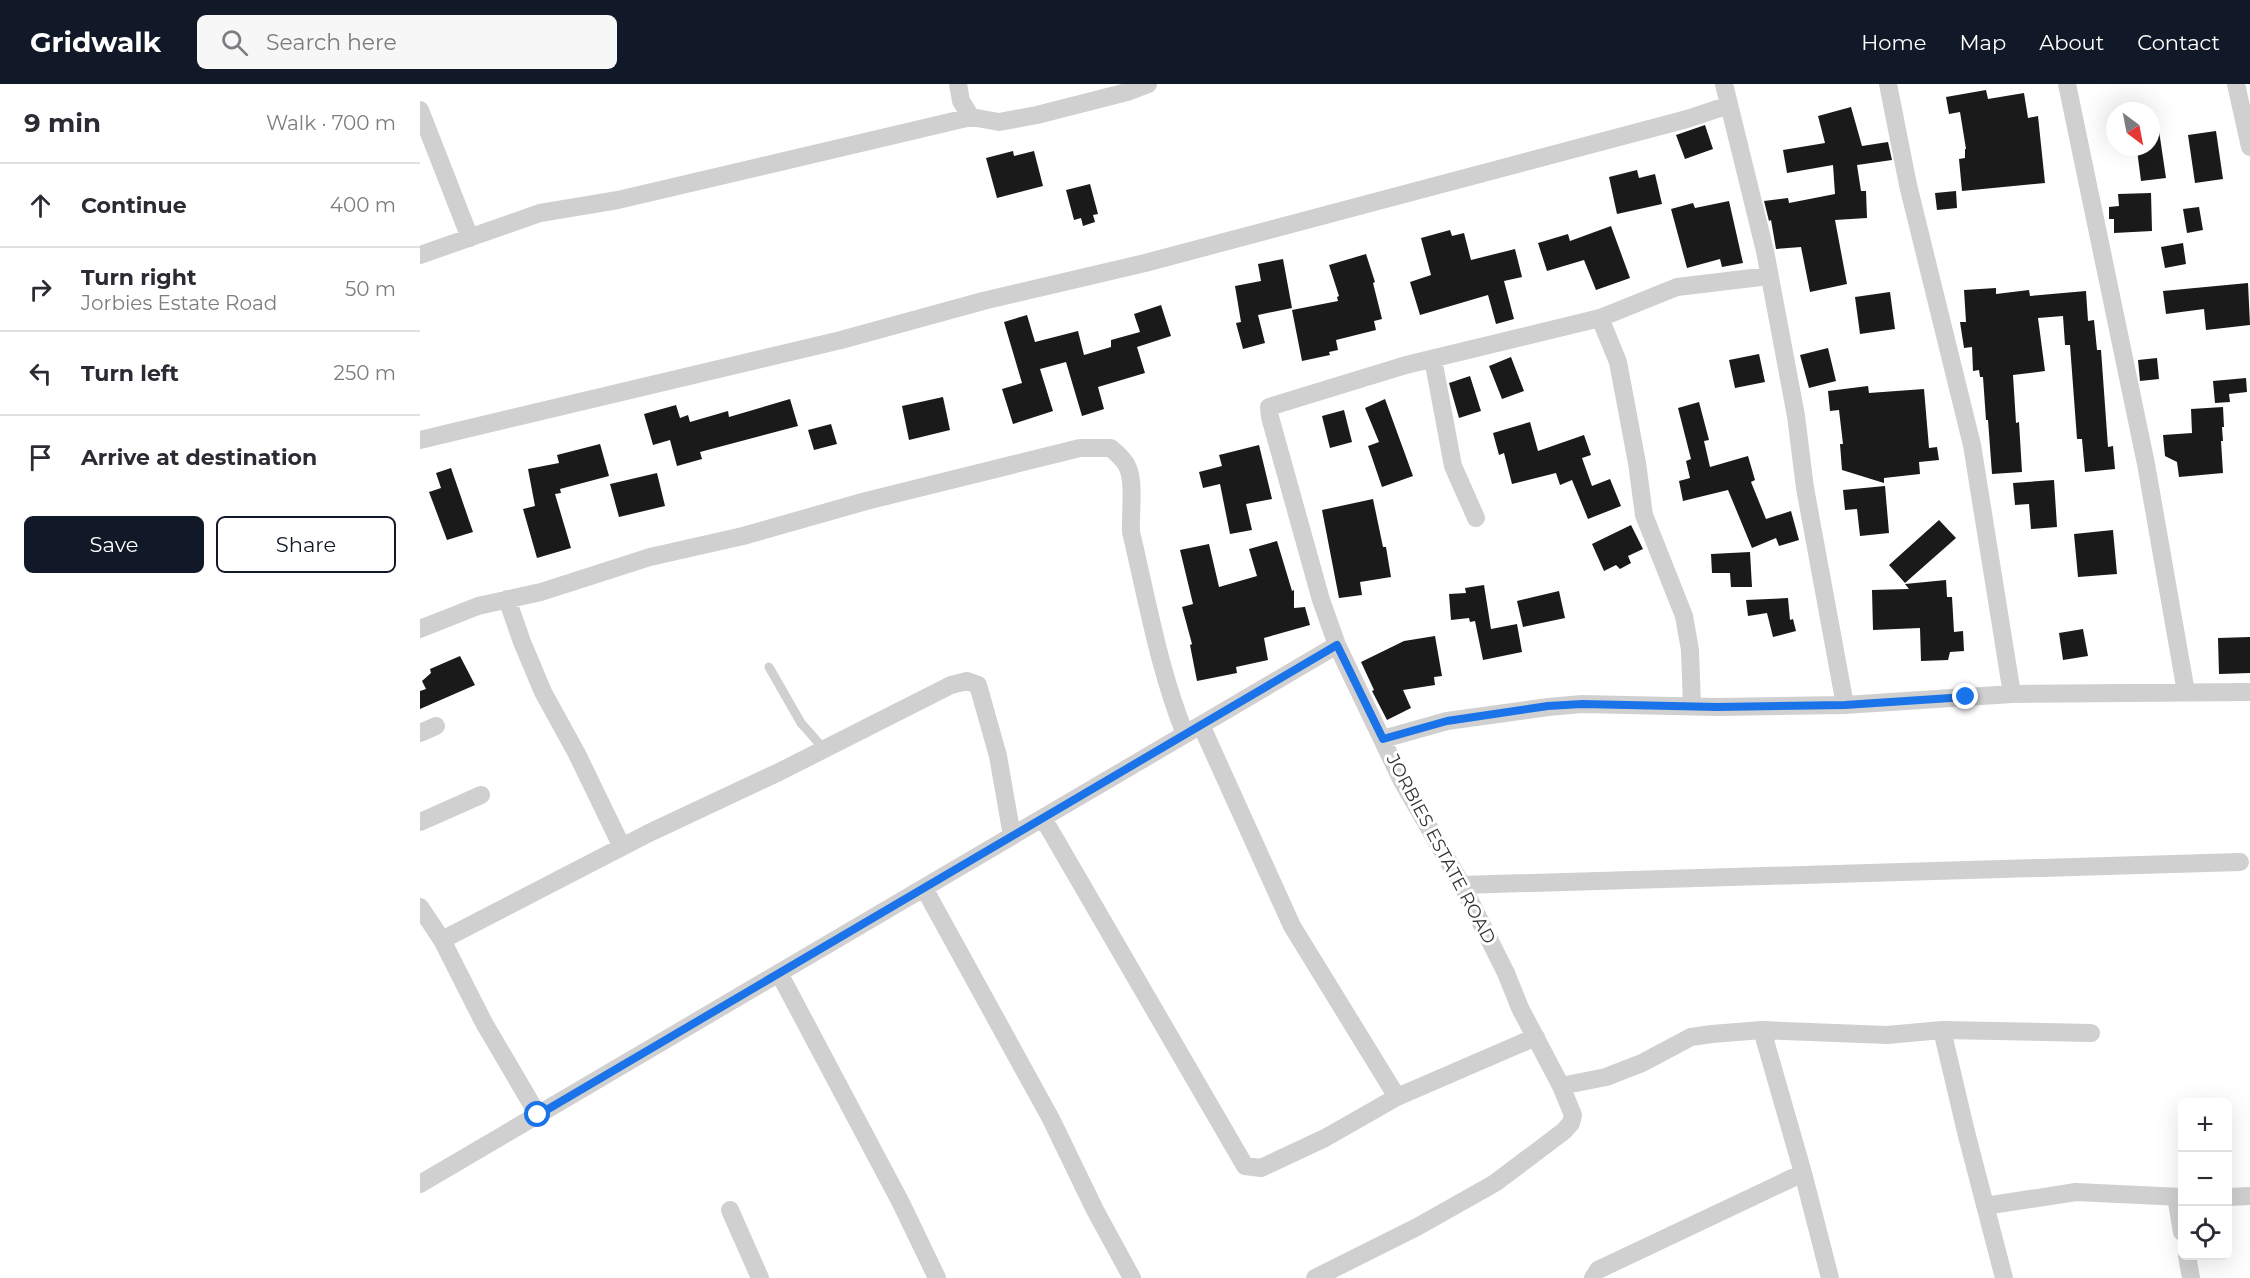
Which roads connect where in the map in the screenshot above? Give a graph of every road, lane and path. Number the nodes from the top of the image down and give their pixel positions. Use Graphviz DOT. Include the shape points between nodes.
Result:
graph roads {
  1 [pos="958,84"];
  2 [pos="1148,84"];
  3 [pos="1724,84"];
  4 [pos="1888,84"];
  5 [pos="2067,84"];
  6 [pos="2236,84"];
  7 [pos="1729,105"];
  8 [pos="420,110"];
  9 [pos="971,117"];
  10 [pos="2250,147"];
  11 [pos="470,238"];
  12 [pos="420,255"];
  13 [pos="1769,276"];
  14 [pos="1600,318"];
  15 [pos="1433,359"];
  16 [pos="420,440"];
  17 [pos="1476,518"];
  18 [pos="507,599"];
  19 [pos="420,629"];
  20 [pos="1337,645"];
  21 [pos="769,667"];
  22 [pos="2186,692"];
  23 [pos="2250,692"];
  24 [pos="2012,694"];
  25 [pos="1845,705"];
  26 [pos="1692,706"];
  27 [pos="1202,725"];
  28 [pos="1185,734"];
  29 [pos="1383,739"];
  30 [pos="824,749"];
  31 [pos="481,795"];
  32 [pos="1043,818"];
  33 [pos="420,822"];
  34 [pos="1012,836"];
  35 [pos="622,847"];
  36 [pos="2240,862"];
  37 [pos="1462,885"];
  38 [pos="924,888"];
  39 [pos="420,907"];
  40 [pos="442,940"];
  41 [pos="779,973"];
  42 [pos="1762,1030"];
  43 [pos="1942,1030"];
  44 [pos="2091,1033"];
  45 [pos="1536,1037"];
  46 [pos="1561,1086"];
  47 [pos="1397,1097"];
  48 [pos="538,1115"];
  49 [pos="1803,1173"];
  50 [pos="420,1184"];
  51 [pos="2178,1197"];
  52 [pos="2232,1197"];
  53 [pos="2250,1197"];
  54 [pos="1985,1206"];
  55 [pos="730,1210"];
  56 [pos="2188,1260"];
  57 [pos="760,1278"];
  58 [pos="937,1278"];
  59 [pos="1132,1278"];
  60 [pos="1315,1278"];
  61 [pos="1593,1278"];
  62 [pos="1830,1278"];
  63 [pos="2004,1278"];
  64 [pos="2191,1278"];
  1 -- 9 [label="street" via="961,101"];
  2 -- 9 [label="street" via="1037,115 999,122"];
  3 -- 7 [label="street"];
  4 -- 24 [label="street" via="1908,185 1972,445"];
  5 -- 22 [label="street" via="2146,464"];
  6 -- 10 [label="street"];
  7 -- 13 [label="street"];
  7 -- 16 [label="street" via="1145,263"];
  8 -- 11 [label="street"];
  9 -- 11 [label="street" via="618,200 540,213"];
  11 -- 12 [label="street"];
  13 -- 14 [label="street" via="1677,287"];
  13 -- 25 [label="street"];
  14 -- 15 [label="street"];
  14 -- 26 [label="street" via="1618,362 1644,514 1684,616"];
  15 -- 17 [label="street" via="1453,466"];
  15 -- 20 [label="street, JORBIES ESTATE ROAD" via="1269,407 1321,600"];
  18 -- 19 [label="street"];
  18 -- 28 [label="street" via="866,501 1080,448 1111,448 1127,466 1132,485 1131,532 1174,707"];
  18 -- 35 [label="street" via="543,692"];
  20 -- 27 [label="street"];
  20 -- 29 [label="street, JORBIES ESTATE ROAD"];
  21 -- 30 [label="lane" via="801,723"];
  22 -- 23 [label="street"];
  22 -- 24 [label="street"];
  24 -- 25 [label="street"];
  25 -- 26 [label="street"];
  26 -- 29 [label="street" via="1548,706 1447,721"];
  27 -- 28 [label="street"];
  27 -- 47 [label="street" via="1292,926"];
  28 -- 32 [label="street"];
  29 -- 37 [label="street, JORBIES ESTATE ROAD" via="1402,782"];
  30 -- 34 [label="street" via="951,685 967,681 978,685 998,756"];
  30 -- 35 [label="street"];
  31 -- 33 [label="street"];
  32 -- 34 [label="street"];
  32 -- 47 [label="street" via="1245,1166 1261,1168 1325,1138"];
  34 -- 38 [label="street"];
  35 -- 40 [label="street"];
  36 -- 37 [label="street"];
  37 -- 45 [label="street, JORBIES ESTATE ROAD"];
  38 -- 41 [label="street"];
  38 -- 59 [label="street" via="1051,1119"];
  39 -- 40 [label="street"];
  40 -- 48 [label="street" via="484,1023"];
  41 -- 48 [label="street"];
  41 -- 58 [label="street" via="902,1203"];
  42 -- 43 [label="street" via="1887,1035"];
  42 -- 46 [label="street" via="1691,1037 1606,1077"];
  42 -- 49 [label="street"];
  43 -- 44 [label="street"];
  43 -- 54 [label="street"];
  45 -- 46 [label="street, JORBIES ESTATE ROAD"];
  45 -- 47 [label="street"];
  46 -- 60 [label="street, JORBIES ESTATE ROAD" via="1573,1115 1564,1131 1495,1183"];
  48 -- 50 [label="street"];
  49 -- 61 [label="street" via="1598,1270"];
  49 -- 62 [label="street"];
  51 -- 54 [label="street" via="2076,1192"];
  52 -- 53 [label="street"];
  54 -- 63 [label="street"];
  55 -- 57 [label="street"];
  56 -- 64 [label="street"];
}
